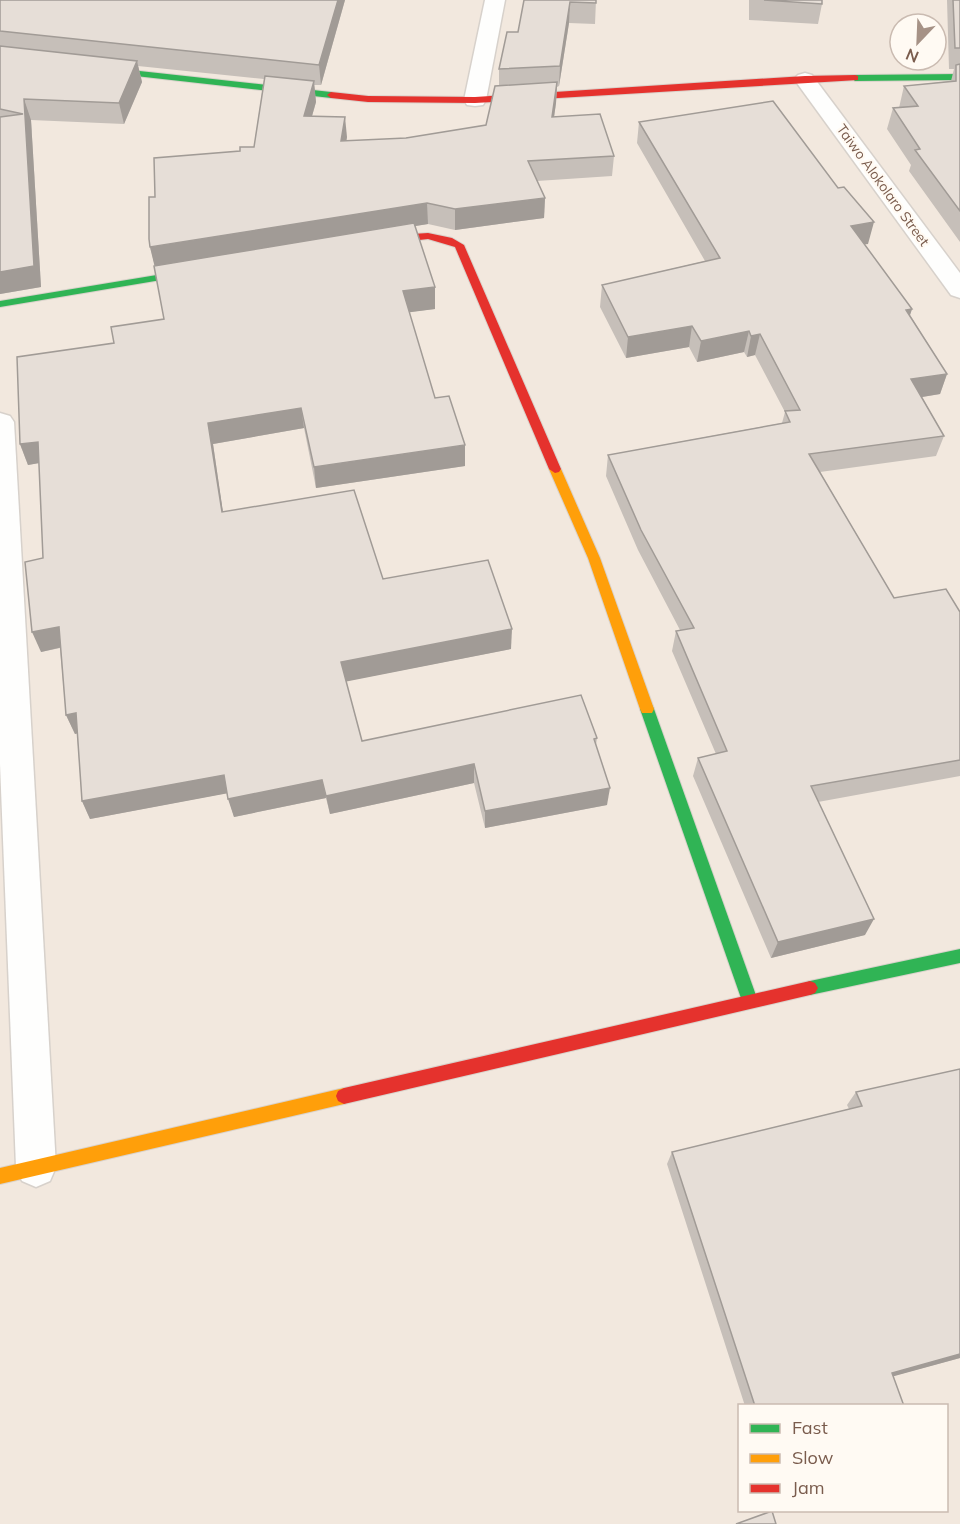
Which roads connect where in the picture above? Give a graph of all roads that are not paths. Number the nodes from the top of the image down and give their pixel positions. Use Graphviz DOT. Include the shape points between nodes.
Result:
graph roads {
  1 [pos="495,0"];
  2 [pos="83,68"];
  3 [pos="960,77"];
  4 [pos="805,79"];
  5 [pos="475,100"];
  6 [pos="358,245"];
  7 [pos="208,270"];
  8 [pos="960,290"];
  9 [pos="0,304"];
  10 [pos="0,422"];
  11 [pos="960,956"];
  12 [pos="750,1001"];
  13 [pos="36,1167"];
  14 [pos="0,1176"];
  1 -- 5 [label="street"];
  2 -- 5 [label="street" via="368,99"];
  3 -- 4 [label="street"];
  4 -- 5 [label="street"];
  4 -- 8 [label="street, Taiwo Alokolaro Street"];
  6 -- 12 [label="street" via="428,233 445,236 459,245 594,558"];
  7 -- 9 [label="street"];
  10 -- 13 [label="street"];
  11 -- 12 [label="street"];
  12 -- 13 [label="street"];
  13 -- 14 [label="street"];
}
